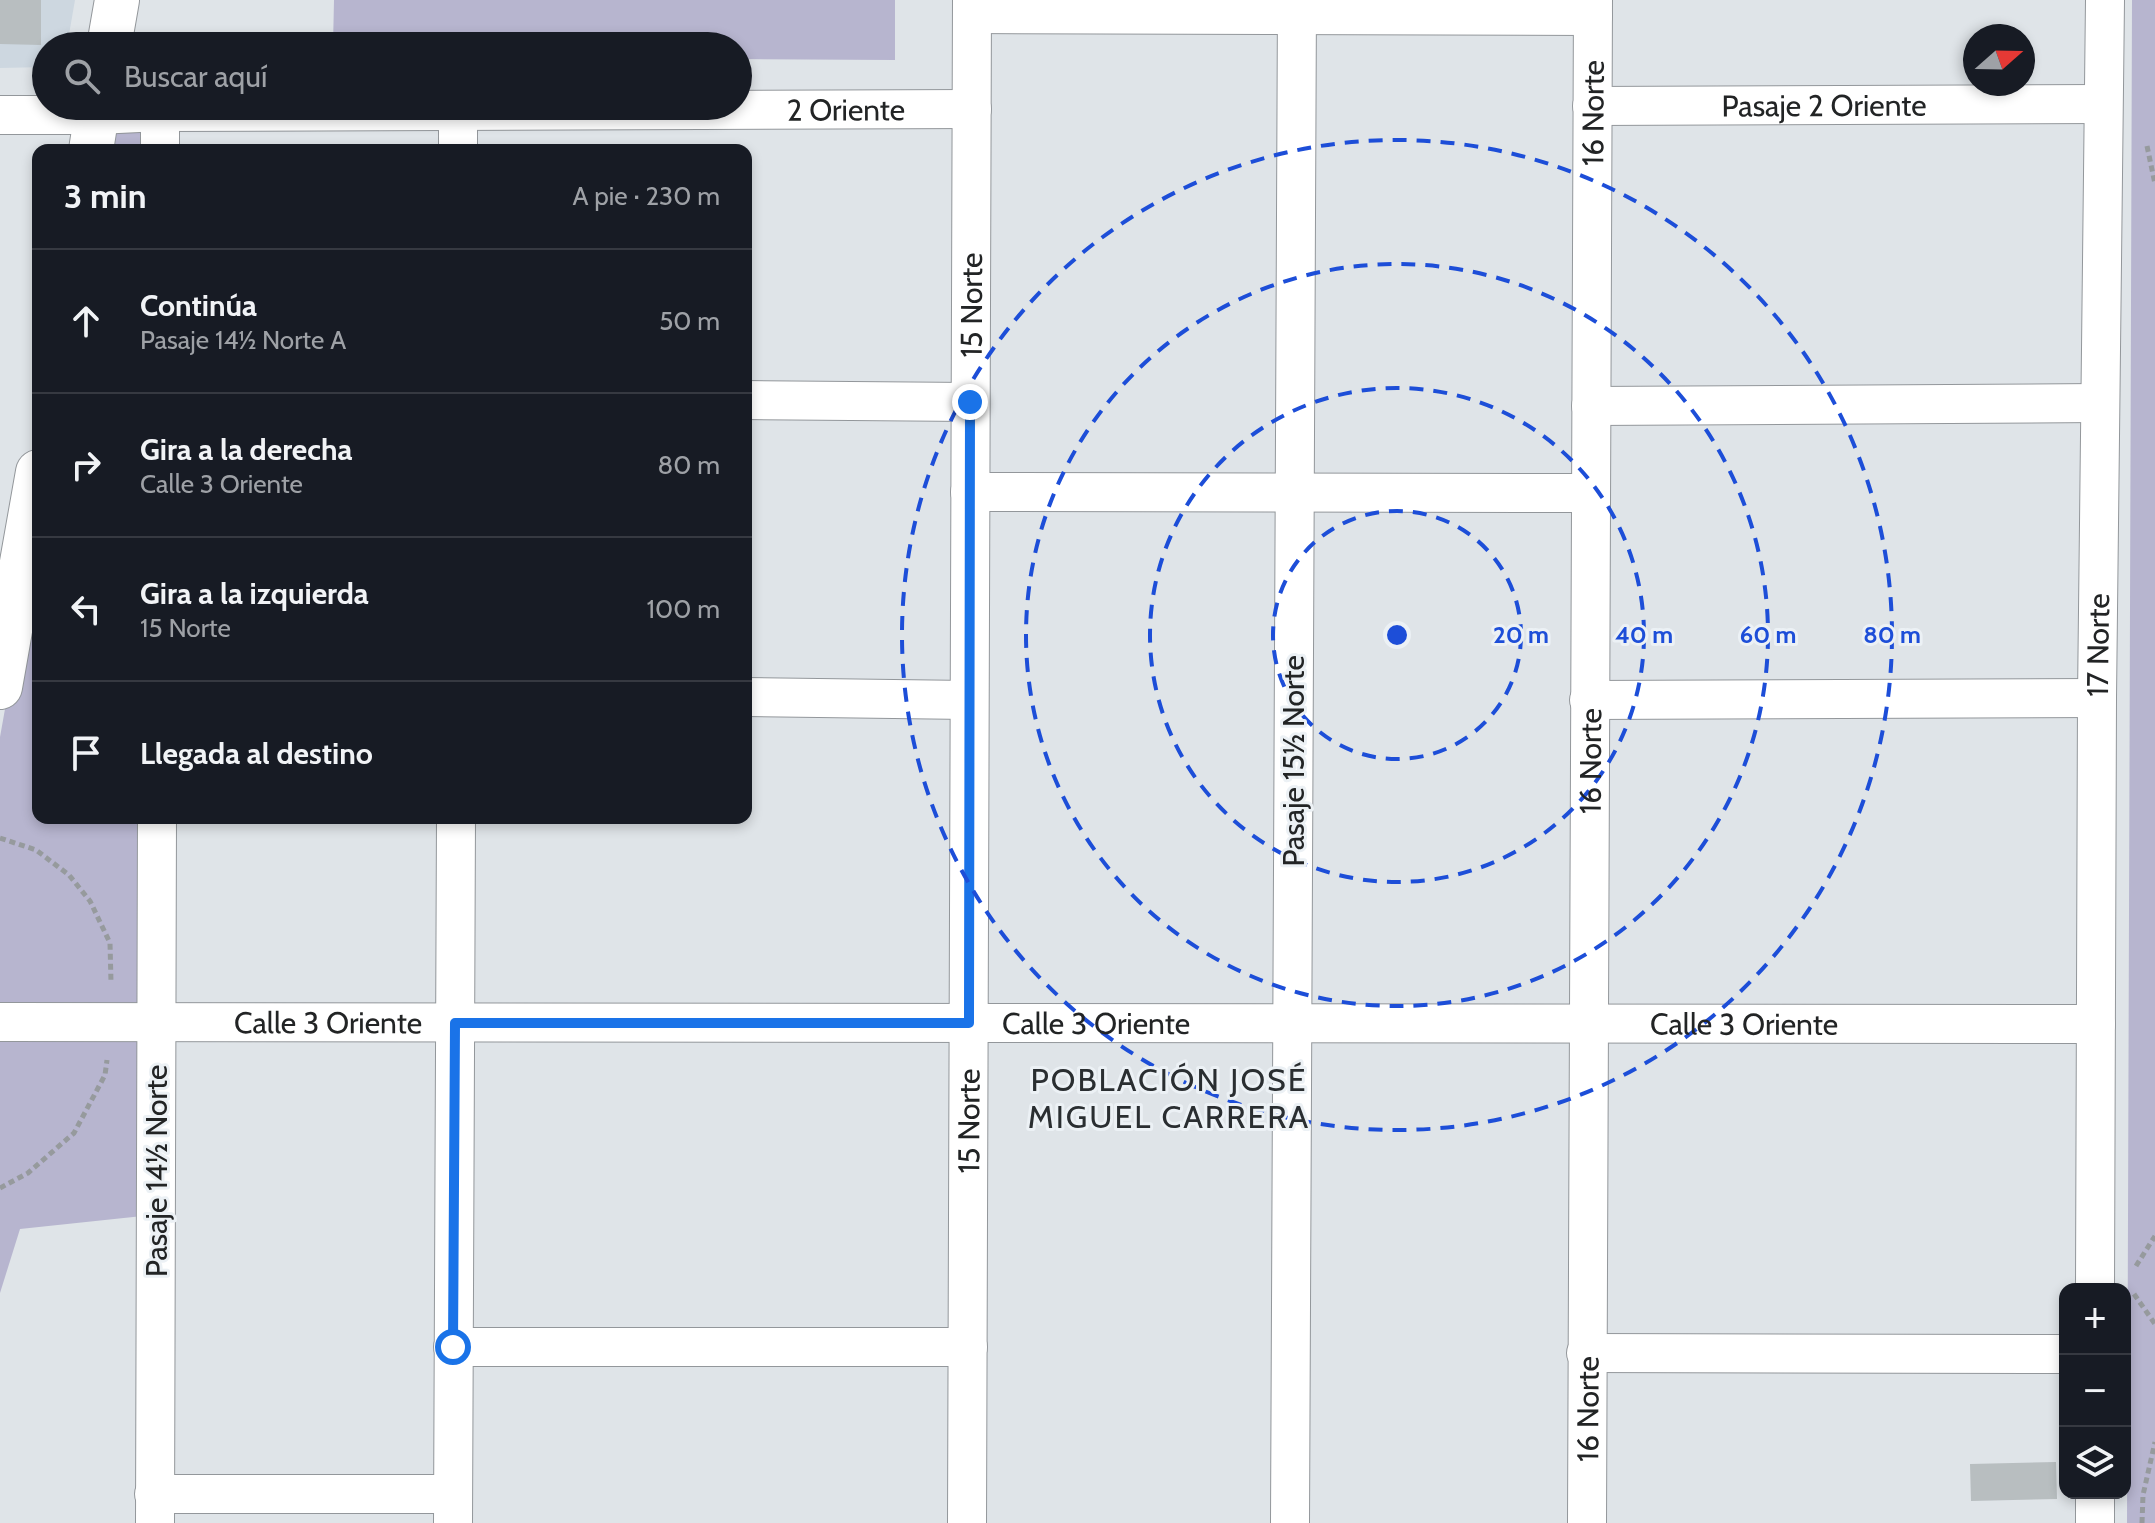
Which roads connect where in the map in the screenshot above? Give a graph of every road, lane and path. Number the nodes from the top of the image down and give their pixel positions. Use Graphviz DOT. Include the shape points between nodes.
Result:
graph roads {
  1 [pos="117,0"];
  2 [pos="2105,0"];
  3 [pos="972,7"];
  4 [pos="1297,8"];
  5 [pos="1593,8"];
  6 [pos="111,32"];
  7 [pos="2103,104"];
  8 [pos="1592,106"];
  9 [pos="972,109"];
  10 [pos="752,110"];
  11 [pos="0,115"];
  12 [pos="32,118"];
  13 [pos="53,120"];
  14 [pos="117,120"];
  15 [pos="160,120"];
  16 [pos="458,120"];
  17 [pos="96,124"];
  18 [pos="160,144"];
  19 [pos="458,144"];
  20 [pos="2148,156"];
  21 [pos="2155,159"];
  22 [pos="752,400"];
  23 [pos="970,402"];
  24 [pos="2099,403"];
  25 [pos="1591,406"];
  26 [pos="970,492"];
  27 [pos="1294,492"];
  28 [pos="1590,493"];
  29 [pos="32,506"];
  30 [pos="0,687"];
  31 [pos="752,697"];
  32 [pos="2097,698"];
  33 [pos="969,700"];
  34 [pos="1589,700"];
  35 [pos="157,824"];
  36 [pos="456,824"];
  37 [pos="0,838"];
  38 [pos="157,1021"];
  39 [pos="0,1022"];
  40 [pos="111,1022"];
  41 [pos="455,1023"];
  42 [pos="969,1023"];
  43 [pos="1292,1023"];
  44 [pos="1587,1024"];
  45 [pos="2096,1024"];
  46 [pos="0,1188"];
  47 [pos="2155,1236"];
  48 [pos="2134,1271"];
  49 [pos="2095,1283"];
  50 [pos="453,1347"];
  51 [pos="968,1347"];
  52 [pos="1586,1353"];
  53 [pos="2059,1354"];
  54 [pos="2155,1442"];
  55 [pos="2095,1499"];
  56 [pos="154,1509"];
  57 [pos="453,1509"];
  58 [pos="967,1523"];
  59 [pos="1290,1523"];
  60 [pos="1587,1523"];
  61 [pos="2095,1523"];
  62 [pos="2142,1523"];
  1 -- 6 [label="street"];
  2 -- 7 [label="street, 17 Norte"];
  3 -- 4 [label="street"];
  3 -- 9 [label="street, 15 Norte"];
  4 -- 5 [label="street"];
  4 -- 27 [label="street, Pasaje 15½ Norte"];
  5 -- 8 [label="street, 16 Norte"];
  7 -- 8 [label="street, Pasaje 2 Oriente"];
  7 -- 24 [label="street, 17 Norte"];
  8 -- 25 [label="street, 16 Norte"];
  9 -- 10 [label="street, 2 Oriente"];
  9 -- 23 [label="street, 15 Norte"];
  11 -- 12 [label="street, 2 Oriente"];
  13 -- 17 [label="street, 2 Oriente"];
  14 -- 17 [label="street, 2 Oriente"];
  15 -- 18 [label="street"];
  16 -- 19 [label="street"];
  20 -- 21 [label="path"];
  22 -- 23 [label="street"];
  23 -- 26 [label="street, 15 Norte"];
  24 -- 25 [label="street"];
  24 -- 32 [label="street, 17 Norte"];
  25 -- 28 [label="street, 16 Norte"];
  26 -- 27 [label="street"];
  26 -- 33 [label="street, 15 Norte"];
  27 -- 28 [label="street"];
  27 -- 43 [label="street, Pasaje 15½ Norte"];
  28 -- 34 [label="street, 16 Norte"];
  29 -- 30 [label="street"];
  31 -- 33 [label="street"];
  32 -- 34 [label="street"];
  32 -- 45 [label="street, 17 Norte"];
  33 -- 42 [label="street, 15 Norte"];
  34 -- 44 [label="street, 16 Norte"];
  35 -- 38 [label="street, Pasaje 14½ Norte"];
  36 -- 41 [label="street"];
  37 -- 40 [label="path" via="36,850 69,875 90,901 110,943"];
  38 -- 40 [label="street, Calle 3 Oriente"];
  38 -- 41 [label="street, Calle 3 Oriente"];
  38 -- 56 [label="street, Pasaje 14½ Norte"];
  39 -- 40 [label="street, Calle 3 Oriente"];
  40 -- 46 [label="path" via="105,1075 74,1133 28,1173"];
  41 -- 42 [label="street, Calle 3 Oriente"];
  41 -- 50 [label="street"];
  42 -- 43 [label="street, Calle 3 Oriente"];
  42 -- 51 [label="street, 15 Norte"];
  43 -- 44 [label="street, Calle 3 Oriente"];
  43 -- 59 [label="street, Pasaje 15½ Norte"];
  44 -- 45 [label="street, Calle 3 Oriente"];
  44 -- 52 [label="street, 16 Norte"];
  45 -- 49 [label="street, 17 Norte"];
  47 -- 48 [label="path"];
  50 -- 51 [label="street"];
  50 -- 57 [label="street"];
  51 -- 58 [label="street, 15 Norte"];
  52 -- 53 [label="street"];
  52 -- 60 [label="street, 16 Norte"];
  54 -- 62 [label="path"];
  55 -- 61 [label="street"];
  56 -- 57 [label="street"];
}
